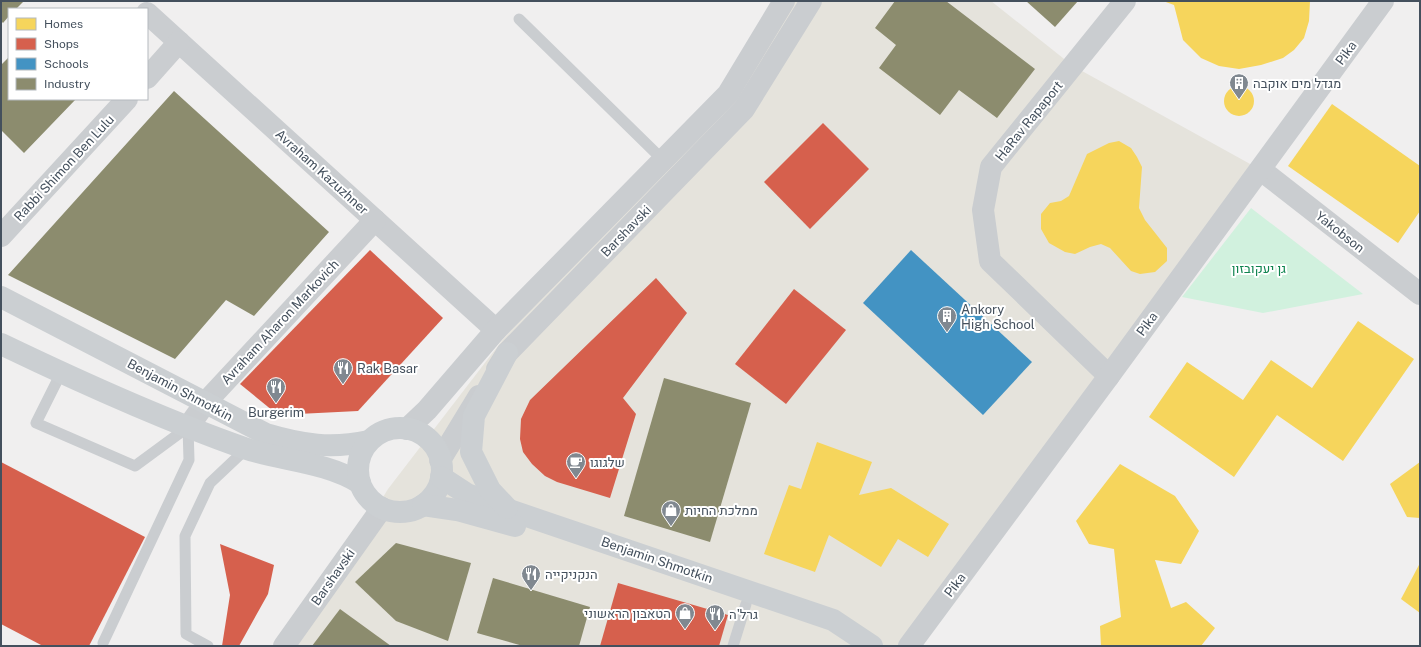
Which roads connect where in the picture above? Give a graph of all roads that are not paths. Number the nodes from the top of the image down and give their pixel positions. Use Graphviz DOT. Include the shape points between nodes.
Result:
graph roads {
  1 [pos="134,1"];
  2 [pos="784,1"];
  3 [pos="811,1"];
  4 [pos="1125,1"];
  5 [pos="1383,1"];
  6 [pos="142,8"];
  7 [pos="148,14"];
  8 [pos="519,19"];
  9 [pos="179,42"];
  10 [pos="148,77"];
  11 [pos="126,100"];
  12 [pos="663,160"];
  13 [pos="1261,170"];
  14 [pos="678,177"];
  15 [pos="375,220"];
  16 [pos="1,236"];
  17 [pos="1420,294"];
  18 [pos="1,298"];
  19 [pos="496,330"];
  20 [pos="1,344"];
  21 [pos="508,353"];
  22 [pos="61,373"];
  23 [pos="1109,376"];
  24 [pos="206,402"];
  25 [pos="188,426"];
  26 [pos="407,429"];
  27 [pos="369,441"];
  28 [pos="246,448"];
  29 [pos="440,468"];
  30 [pos="360,483"];
  31 [pos="423,505"];
  32 [pos="382,508"];
  33 [pos="509,510"];
  34 [pos="746,604"];
  35 [pos="103,643"];
  36 [pos="208,646"];
  37 [pos="284,646"];
  38 [pos="733,646"];
  39 [pos="849,646"];
  40 [pos="872,646"];
  41 [pos="909,646"];
  1 -- 6 [label="street"];
  2 -- 12 [label="street, Barshavski" via="728,94"];
  3 -- 14 [label="street, Barshavski" via="744,109"];
  4 -- 23 [label="street, HaRav Rapaport" via="991,167 983,210 990,261"];
  5 -- 13 [label="street, Pika"];
  7 -- 9 [label="street, Avraham Kazuzhner"];
  8 -- 12 [label="lane"];
  9 -- 10 [label="street"];
  9 -- 15 [label="street, Avraham Kazuzhner"];
  11 -- 16 [label="street, Rabbi Shimon Ben Lulu"];
  12 -- 14 [label="lane"];
  12 -- 19 [label="street, Barshavski"];
  13 -- 17 [label="street, Yakobson"];
  13 -- 23 [label="street, Pika"];
  14 -- 21 [label="street, Barshavski"];
  15 -- 19 [label="street, Avraham Kazuzhner"];
  15 -- 24 [label="street, Avraham Aharon Markovich"];
  18 -- 24 [label="street, Benjamin Shmotkin"];
  19 -- 26 [label="street, Barshavski" via="428,410"];
  20 -- 22 [label="street, Benjamin Shmotkin"];
  21 -- 29 [label="street, Barshavski" via="453,435"];
  21 -- 33 [label="street" via="474,416 471,452 490,490"];
  22 -- 25 [label="street, Benjamin Shmotkin"];
  22 -- 25 [label="lane" via="36,423 135,466"];
  23 -- 41 [label="street, Pika"];
  24 -- 25 [label="street, Avraham Aharon Markovich"];
  24 -- 27 [label="street, Benjamin Shmotkin" via="266,434 298,443 347,446"];
  25 -- 28 [label="street, Benjamin Shmotkin"];
  25 -- 35 [label="lane" via="189,460"];
  26 -- 27 [label="street" via="387,430"];
  26 -- 29 [label="street" via="424,436 431,443"];
  27 -- 30 [label="street" via="359,461"];
  28 -- 30 [label="street, Benjamin Shmotkin" via="333,469"];
  28 -- 36 [label="lane" via="210,483 185,536 186,634"];
  29 -- 31 [label="street" via="434,493"];
  29 -- 33 [label="street, Benjamin Shmotkin" via="468,494"];
  30 -- 32 [label="street" via="368,498"];
  31 -- 32 [label="street" via="402,512"];
  31 -- 34 [label="street, Benjamin Shmotkin" via="457,510 508,524"];
  32 -- 37 [label="street, Barshavski"];
  33 -- 40 [label="street, Benjamin Shmotkin" via="833,620"];
  34 -- 38 [label="lane"];
  34 -- 39 [label="street, Benjamin Shmotkin" via="829,631"];
}
